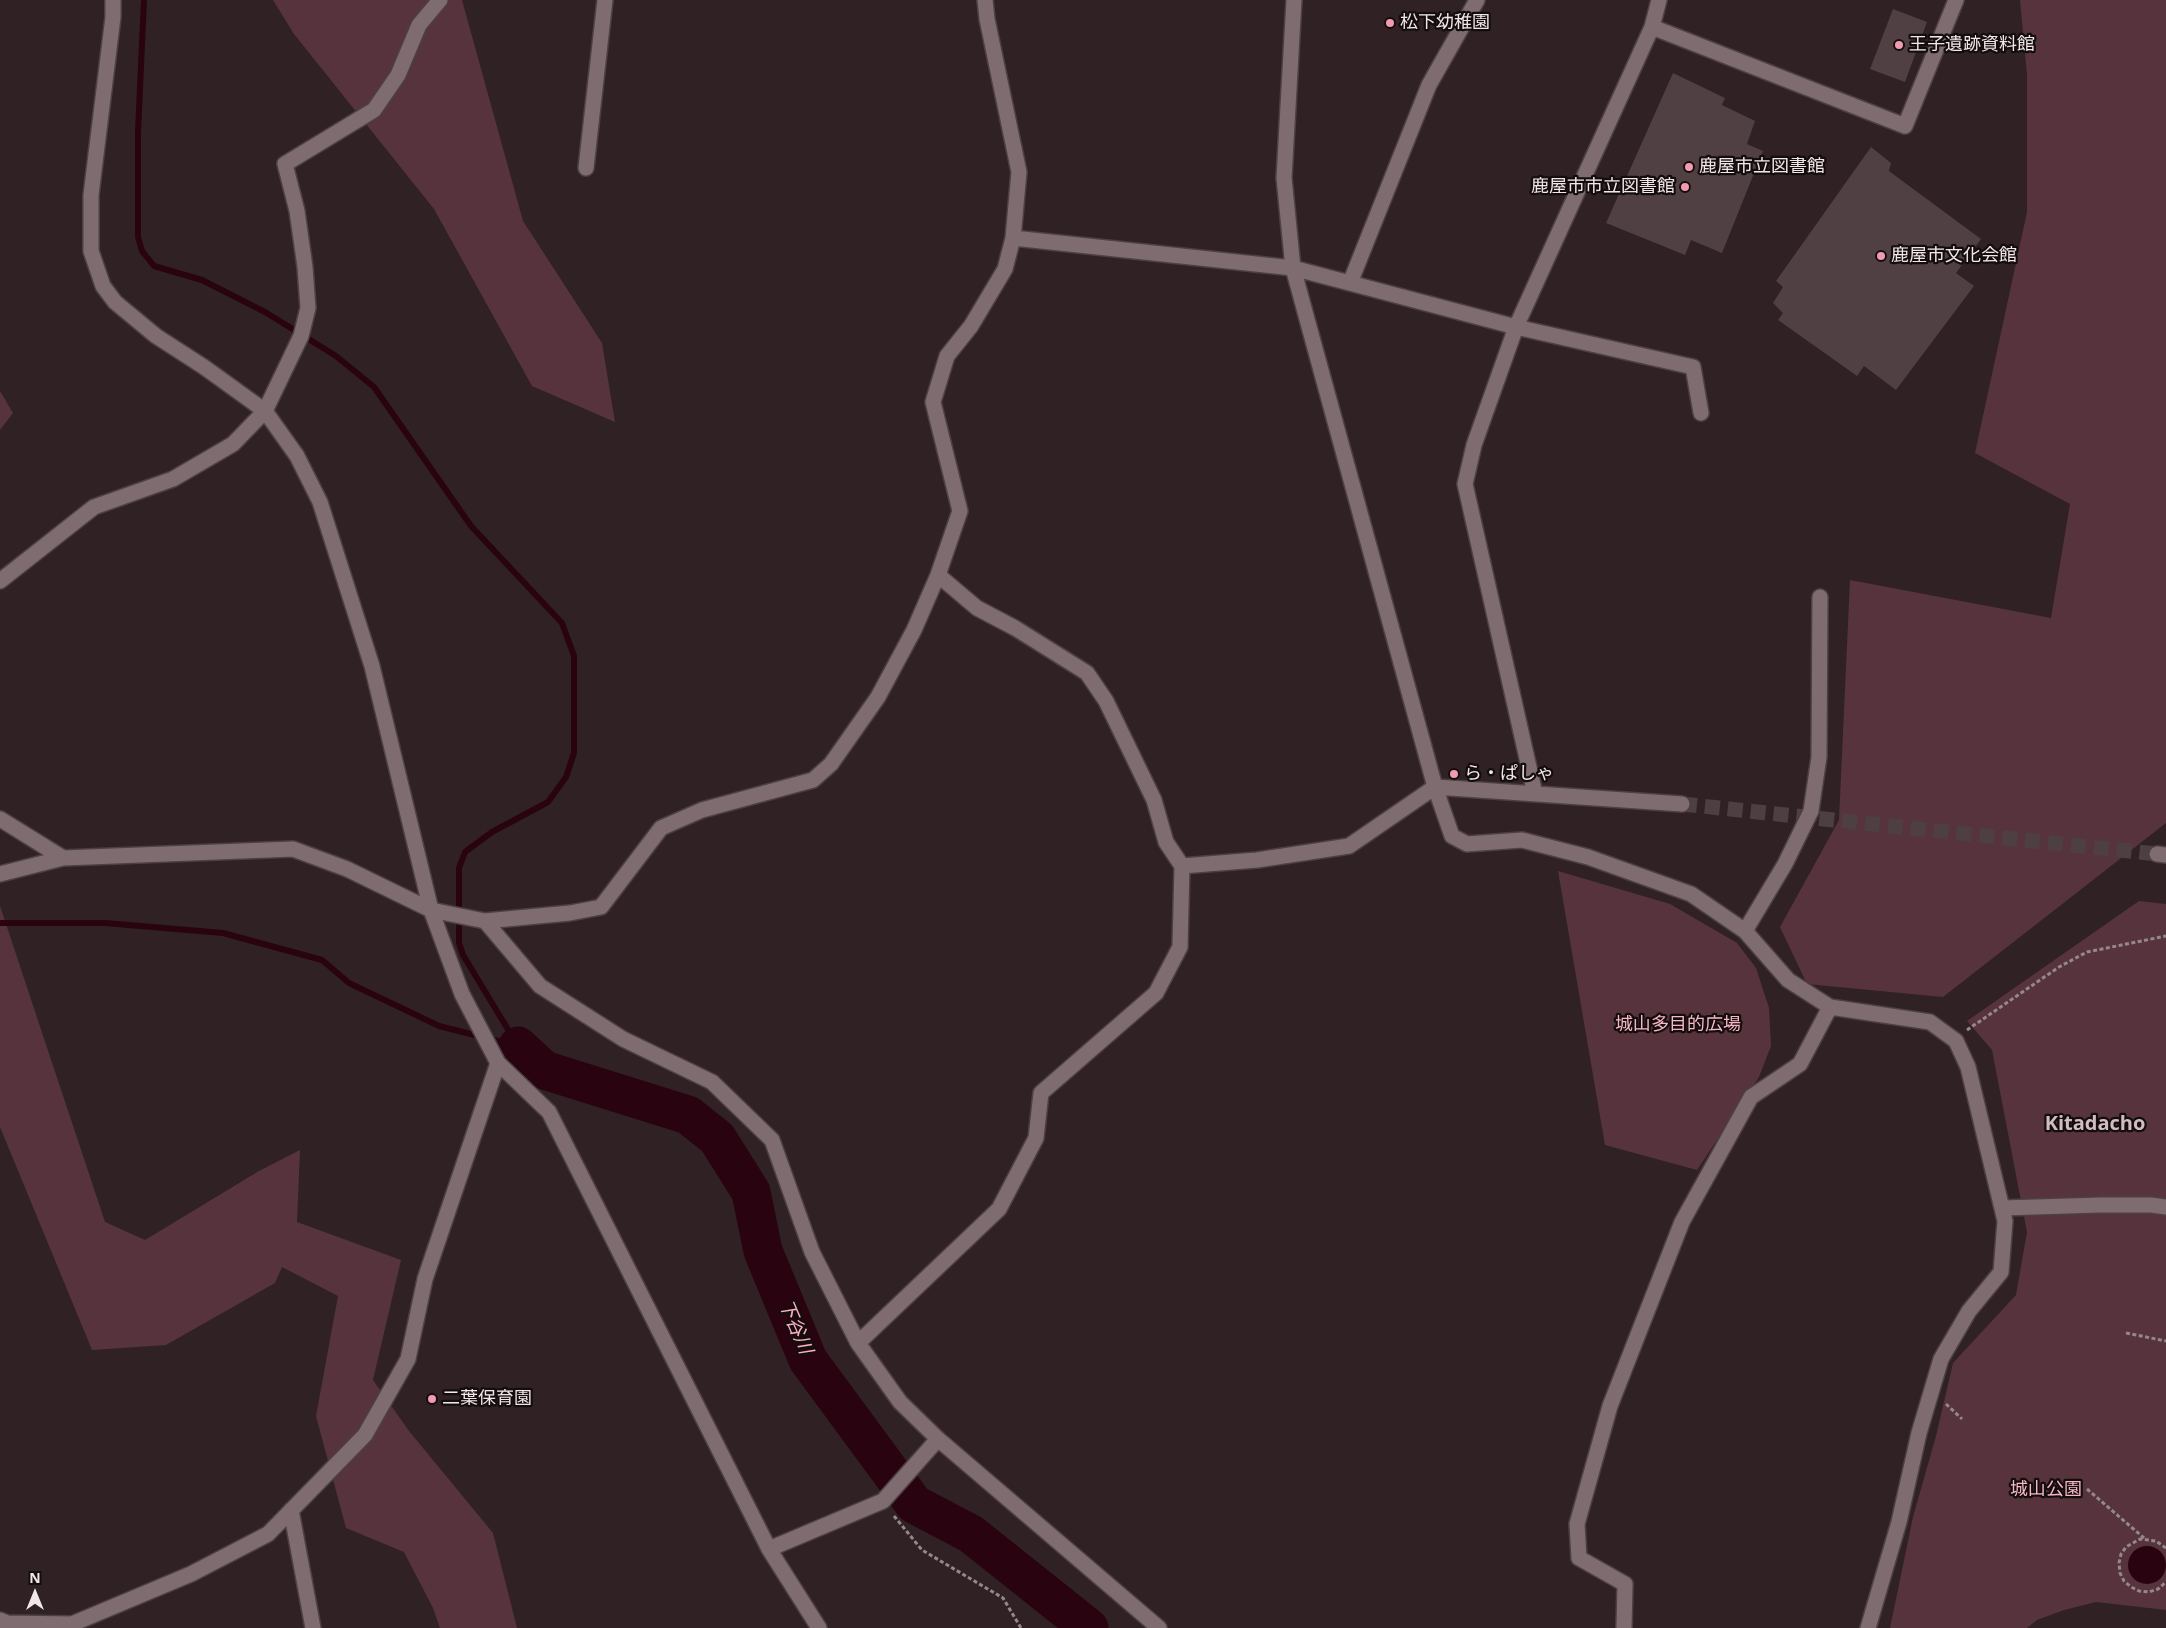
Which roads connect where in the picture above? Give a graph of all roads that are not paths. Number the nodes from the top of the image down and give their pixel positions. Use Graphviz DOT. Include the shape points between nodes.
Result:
graph roads {
  1 [pos="113,0"];
  2 [pos="440,0"];
  3 [pos="604,0"];
  4 [pos="985,0"];
  5 [pos="1294,0"];
  6 [pos="1476,0"];
  7 [pos="1659,0"];
  8 [pos="1956,0"];
  9 [pos="1652,26"];
  10 [pos="586,168"];
  11 [pos="1012,238"];
  12 [pos="1293,268"];
  13 [pos="1350,283"];
  14 [pos="1516,326"];
  15 [pos="265,411"];
  16 [pos="1700,413"];
  17 [pos="938,575"];
  18 [pos="0,580"];
  19 [pos="1820,598"];
  20 [pos="1436,787"];
  21 [pos="1535,794"];
  22 [pos="1682,804"];
  23 [pos="0,819"];
  24 [pos="63,858"];
  25 [pos="1182,866"];
  26 [pos="0,874"];
  27 [pos="431,910"];
  28 [pos="486,921"];
  29 [pos="1744,930"];
  30 [pos="1830,1007"];
  31 [pos="498,1063"];
  32 [pos="2166,1207"];
  33 [pos="2002,1208"];
  34 [pos="858,1343"];
  35 [pos="938,1439"];
  36 [pos="291,1510"];
  37 [pos="769,1549"];
  38 [pos="0,1620"];
  39 [pos="313,1628"];
  40 [pos="819,1628"];
  41 [pos="1160,1628"];
  42 [pos="1624,1628"];
  43 [pos="1868,1628"];
  1 -- 15 [label="street" via="91,195 91,251 104,286 116,302 156,336"];
  2 -- 15 [label="street" via="419,25 398,75 374,110 285,164 297,211 308,308 301,336"];
  3 -- 10 [label="street"];
  4 -- 11 [label="street" via="1019,172"];
  5 -- 12 [label="street" via="1284,178"];
  6 -- 13 [label="street" via="1429,85"];
  7 -- 9 [label="street"];
  8 -- 9 [label="street" via="1905,126"];
  9 -- 14 [label="street"];
  11 -- 12 [label="street"];
  11 -- 17 [label="street" via="1005,270 971,326 947,356 933,402 960,511"];
  12 -- 13 [label="street"];
  12 -- 20 [label="street"];
  13 -- 14 [label="street"];
  14 -- 16 [label="street" via="1694,367"];
  14 -- 21 [label="street" via="1474,445 1465,484"];
  15 -- 18 [label="street" via="233,444 173,479 94,507"];
  15 -- 27 [label="street" via="297,456 320,502 372,666"];
  17 -- 25 [label="street" via="977,608 1087,673 1114,718 1154,800 1166,842"];
  17 -- 28 [label="street" via="914,630 878,696 831,764 813,780 702,810 661,828 601,907"];
  19 -- 29 [label="street" via="1819,757 1811,811 1785,864"];
  20 -- 21 [label="street"];
  20 -- 25 [label="street" via="1349,846 1257,860"];
  20 -- 29 [label="street" via="1452,836 1468,844 1522,840 1588,857 1691,894"];
  21 -- 22 [label="street"];
  23 -- 24 [label="street"];
  24 -- 26 [label="street"];
  24 -- 27 [label="street" via="293,849 347,869"];
  25 -- 34 [label="street" via="1180,947 1156,993 1041,1093 1036,1138 999,1209"];
  27 -- 28 [label="street"];
  27 -- 31 [label="street" via="462,994"];
  28 -- 34 [label="street" via="540,986 623,1039 712,1082 772,1140 812,1252"];
  29 -- 30 [label="street" via="1788,980"];
  30 -- 33 [label="street" via="1930,1022 1956,1041 1968,1067"];
  30 -- 42 [label="street" via="1800,1064 1751,1097 1682,1222 1610,1406 1577,1524 1579,1558 1625,1584"];
  31 -- 36 [label="street" via="425,1279 408,1359 365,1435"];
  31 -- 37 [label="street" via="549,1112"];
  32 -- 33 [label="street"];
  33 -- 43 [label="street" via="2005,1221 2001,1272 1969,1311 1941,1359"];
  34 -- 35 [label="street" via="900,1402"];
  35 -- 37 [label="street" via="883,1502"];
  35 -- 41 [label="street"];
  36 -- 38 [label="street" via="268,1534 191,1574 72,1624 7,1624"];
  36 -- 39 [label="street"];
  37 -- 40 [label="street"];
}
